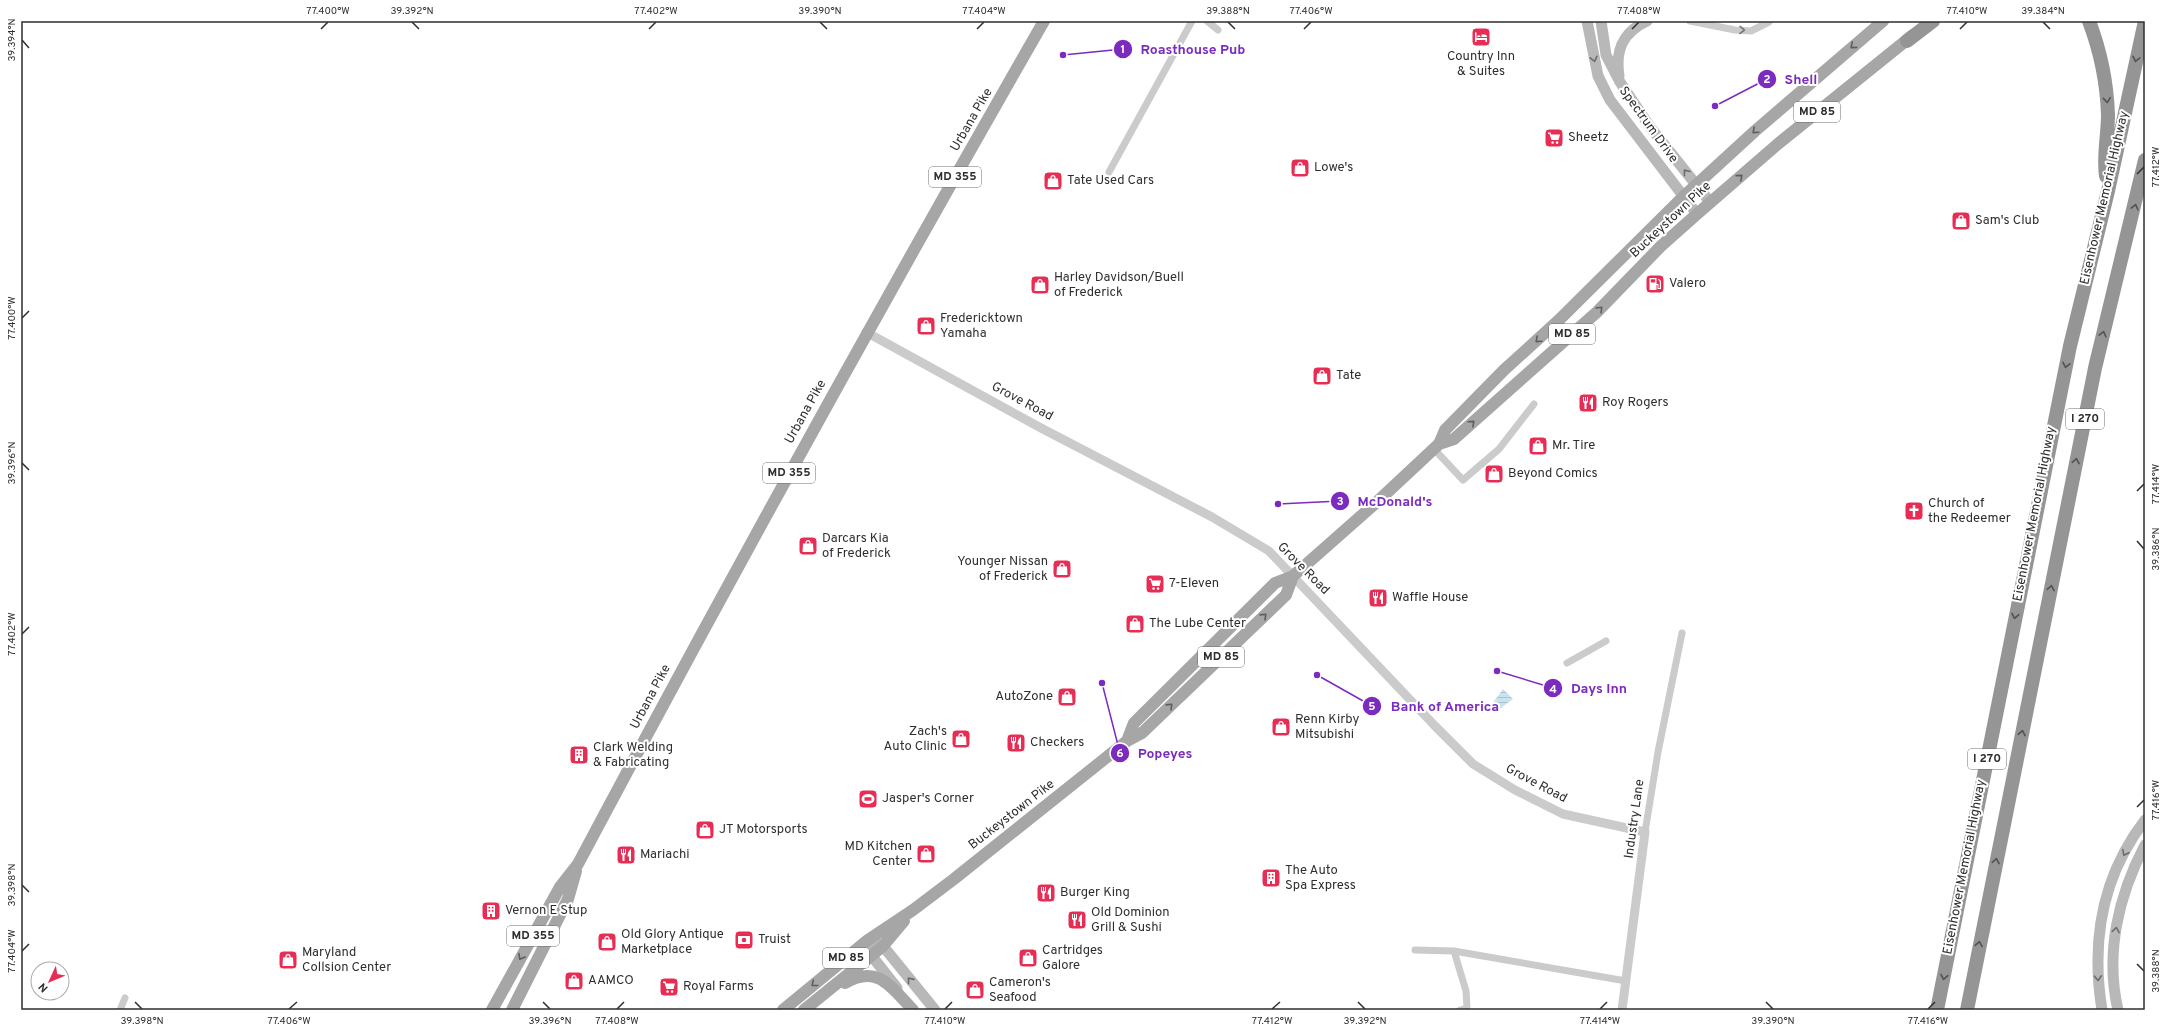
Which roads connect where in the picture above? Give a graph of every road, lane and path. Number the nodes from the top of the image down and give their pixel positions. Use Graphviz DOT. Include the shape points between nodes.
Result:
graph roads {
  1 [pos="1044,21"];
  2 [pos="1192,21"];
  3 [pos="1207,21"];
  4 [pos="1587,21"];
  5 [pos="1600,21"];
  6 [pos="1647,21"];
  7 [pos="1690,21"];
  8 [pos="1778,21"];
  9 [pos="1883,21"];
  10 [pos="1928,21"];
  11 [pos="1933,21"];
  12 [pos="2089,21"];
  13 [pos="2144,21"];
  14 [pos="1766,22"];
  15 [pos="1218,30"];
  16 [pos="1907,41"];
  17 [pos="1620,82"];
  18 [pos="2145,160"];
  19 [pos="1109,172"];
  20 [pos="2142,179"];
  21 [pos="1696,185"];
  22 [pos="2108,191"];
  23 [pos="1683,197"];
  24 [pos="1710,202"];
  25 [pos="1697,214"];
  26 [pos="866,332"];
  27 [pos="1534,404"];
  28 [pos="1437,446"];
  29 [pos="1293,576"];
  30 [pos="1682,633"];
  31 [pos="1606,641"];
  32 [pos="1567,662"];
  33 [pos="2145,820"];
  34 [pos="1645,832"];
  35 [pos="2145,846"];
  36 [pos="578,864"];
  37 [pos="912,910"];
  38 [pos="868,940"];
  39 [pos="883,946"];
  40 [pos="1415,950"];
  41 [pos="1454,951"];
  42 [pos="871,955"];
  43 [pos="1626,981"];
  44 [pos="125,998"];
  45 [pos="816,1000"];
  46 [pos="120,1010"];
  47 [pos="492,1010"];
  48 [pos="512,1010"];
  49 [pos="783,1010"];
  50 [pos="804,1010"];
  51 [pos="914,1010"];
  52 [pos="935,1010"];
  53 [pos="1460,1010"];
  54 [pos="1622,1010"];
  55 [pos="1937,1010"];
  56 [pos="1967,1010"];
  57 [pos="2102,1010"];
  58 [pos="2118,1010"];
  1 -- 26 [label="main road, Urbana Pike / MD 355"];
  2 -- 19 [label="street"];
  3 -- 15 [label="street"];
  4 -- 23 [label="main road, Spectrum Drive, one-way" via="1598,76 1610,100"];
  5 -- 17 [label="main road, Spectrum Drive" via="1606,55"];
  6 -- 17 [label="main road" via="1623,39 1617,66"];
  7 -- 14 [label="street, one-way" via="1751,31"];
  8 -- 14 [label="street"];
  9 -- 21 [label="main road, Buckeystown Pike / MD 85, one-way"];
  10 -- 16 [label="main road, Buckeystown Pike / MD 85"];
  11 -- 16 [label="highway"];
  12 -- 22 [label="highway, one-way" via="2104,76 2108,115 2104,166"];
  13 -- 22 [label="highway, Eisenhower Memorial Highway / I 270, one-way"];
  24 -- 16 [label="main road, Buckeystown Pike / MD 85, one-way" via="1779,143"];
  21 -- 17 [label="main road, Spectrum Drive, one-way" via="1650,127"];
  18 -- 20 [label="highway, I 270"];
  56 -- 20 [label="highway, I 270, one-way" via="2095,368"];
  21 -- 23 [label="main road, Buckeystown Pike / MD 85"];
  21 -- 24 [label="main road, Spectrum Drive"];
  22 -- 55 [label="highway, Eisenhower Memorial Highway / I 270, one-way" via="2070,346"];
  23 -- 25 [label="main road, Spectrum Drive"];
  23 -- 28 [label="main road, Buckeystown Pike / MD 85, one-way" via="1559,320 1504,370 1445,430"];
  24 -- 25 [label="main road, Buckeystown Pike / MD 85"];
  28 -- 25 [label="main road, Buckeystown Pike / MD 85, one-way" via="1454,439 1592,316 1661,246"];
  26 -- 29 [label="street, Grove Road" via="1041,428 1219,521 1269,551"];
  26 -- 36 [label="main road, Urbana Pike / MD 355" via="701,632"];
  27 -- 28 [label="street" via="1498,449 1463,480"];
  28 -- 29 [label="main road, Buckeystown Pike / MD 85"];
  29 -- 34 [label="street, Grove Road" via="1474,764 1515,790 1563,814"];
  29 -- 37 [label="main road, Buckeystown Pike / MD 85" via="1275,583 1134,723 1127,741"];
  30 -- 34 [label="street, Industry Lane"];
  31 -- 32 [label="street"];
  33 -- 57 [label="main road, one-way" via="2120,862 2104,903 2100,922 2098,961"];
  34 -- 43 [label="street, Industry Lane"];
  58 -- 35 [label="main road, one-way" via="2114,992 2115,930 2132,869"];
  36 -- 47 [label="main road, Urbana Pike / MD 355, one-way" via="560,888"];
  36 -- 48 [label="main road, Urbana Pike / MD 355" via="568,899"];
  37 -- 38 [label="main road, Buckeystown Pike / MD 85"];
  37 -- 39 [label="main road, Buckeystown Pike / MD 85"];
  38 -- 39 [label="main road"];
  38 -- 42 [label="main road"];
  38 -- 49 [label="main road, Buckeystown Pike / MD 85, one-way"];
  39 -- 42 [label="main road, Buckeystown Pike / MD 85"];
  52 -- 39 [label="main road, one-way"];
  40 -- 41 [label="street"];
  41 -- 43 [label="street"];
  41 -- 53 [label="street" via="1466,991 1467,1008"];
  42 -- 45 [label="main road, Buckeystown Pike / MD 85"];
  42 -- 51 [label="main road"];
  43 -- 54 [label="street, Industry Lane"];
  44 -- 46 [label="street"];
  45 -- 50 [label="main road, Buckeystown Pike / MD 85"];
  45 -- 51 [label="main road" via="855,977 873,975 889,985"];
}
